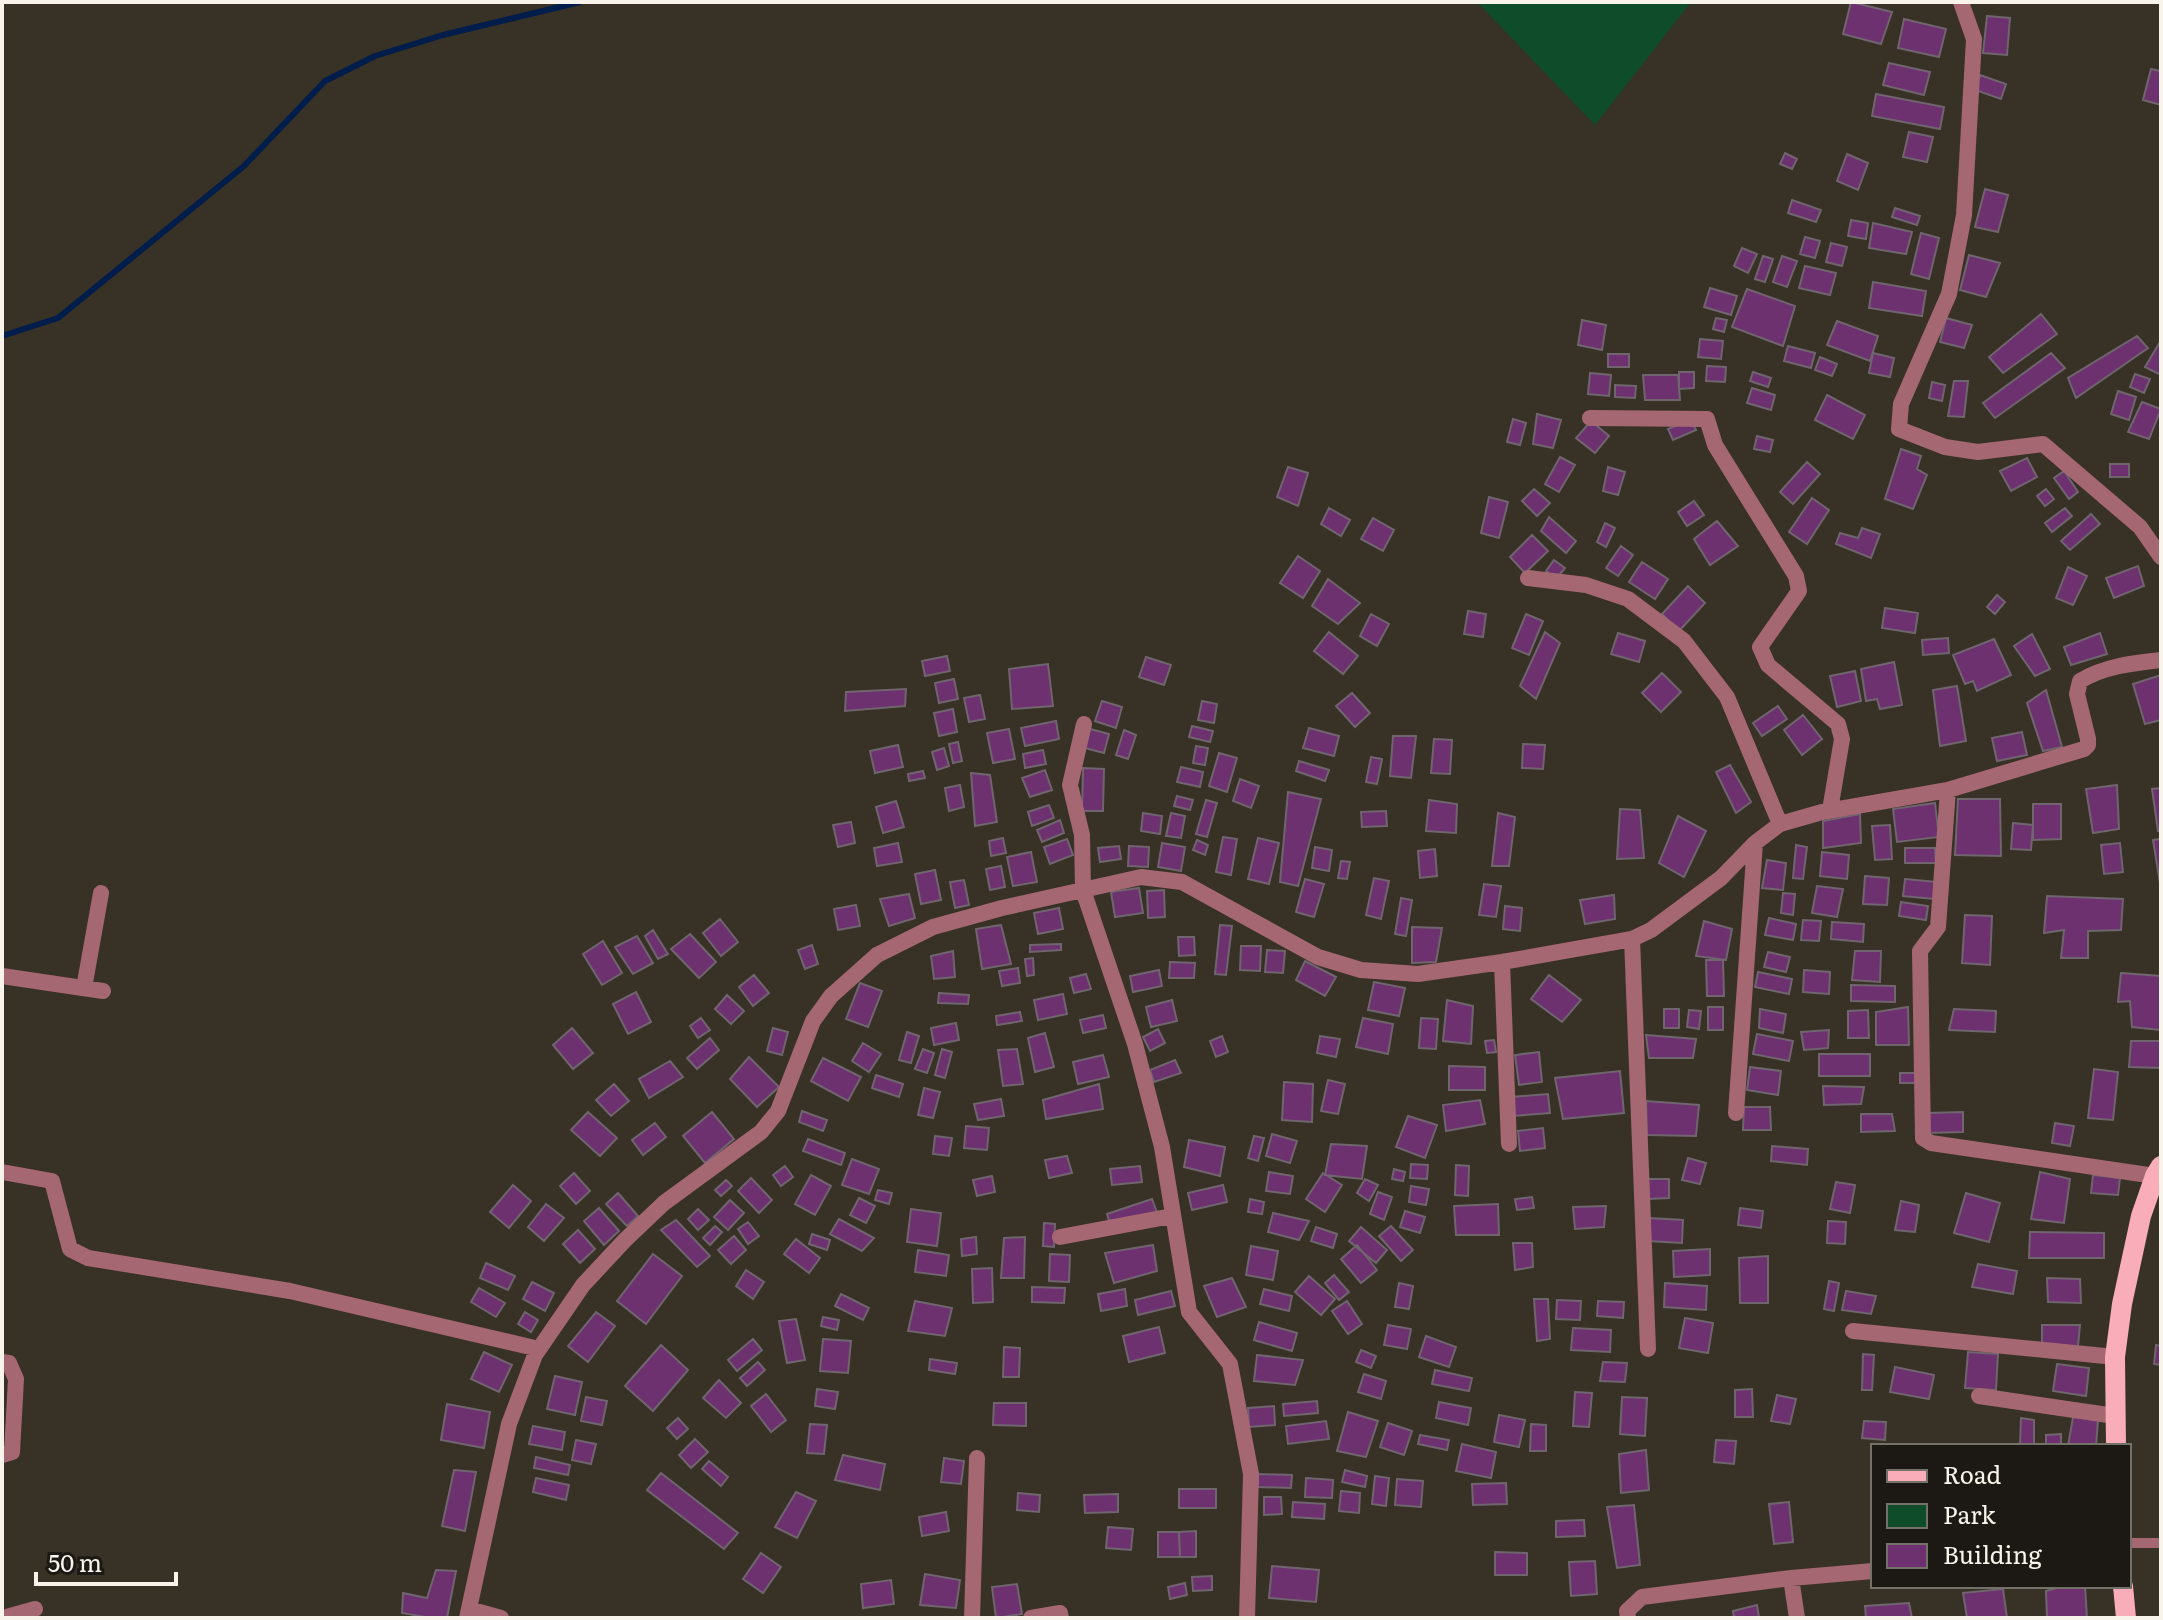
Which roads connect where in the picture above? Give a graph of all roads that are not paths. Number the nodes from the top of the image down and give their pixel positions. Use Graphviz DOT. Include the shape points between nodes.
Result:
graph roads {
  1 [pos="1961,2"];
  2 [pos="1590,418"];
  3 [pos="2161,557"];
  4 [pos="1528,578"];
  5 [pos="2161,660"];
  6 [pos="1084,724"];
  7 [pos="1948,790"];
  8 [pos="1830,810"];
  9 [pos="1780,824"];
  10 [pos="1755,843"];
  11 [pos="1083,890"];
  12 [pos="101,893"];
  13 [pos="1632,939"];
  14 [pos="1502,962"];
  15 [pos="2,976"];
  16 [pos="84,988"];
  17 [pos="103,991"];
  18 [pos="1736,1113"];
  19 [pos="1509,1144"];
  20 [pos="2158,1171"];
  21 [pos="2,1172"];
  22 [pos="1172,1216"];
  23 [pos="1060,1237"];
  24 [pos="1853,1331"];
  25 [pos="539,1349"];
  26 [pos="1648,1349"];
  27 [pos="2115,1357"];
  28 [pos="2,1362"];
  29 [pos="1979,1396"];
  30 [pos="2115,1416"];
  31 [pos="2116,1444"];
  32 [pos="2,1455"];
  33 [pos="977,1458"];
  34 [pos="2131,1543"];
  35 [pos="2161,1543"];
  36 [pos="1871,1571"];
  37 [pos="1791,1578"];
  38 [pos="2123,1588"];
  39 [pos="35,1609"];
  40 [pos="468,1614"];
  41 [pos="3,1618"];
  42 [pos="501,1618"];
  43 [pos="972,1618"];
  44 [pos="1031,1618"];
  45 [pos="1061,1618"];
  46 [pos="1247,1618"];
  47 [pos="1628,1618"];
  48 [pos="1797,1618"];
  49 [pos="2126,1618"];
  1 -- 3 [label="street" via="1974,39 1964,215 1949,294 1901,404 1899,429 1945,447 1978,452 2043,444 2140,527"];
  2 -- 8 [label="street" via="1707,419 1715,445 1796,576 1799,591 1760,647 1768,665 1838,724 1842,739"];
  4 -- 9 [label="street" via="1586,585 1628,599 1684,641 1727,697"];
  5 -- 7 [label="street" via="2093,673 2080,681 2077,694 2088,739 2084,749"];
  6 -- 11 [label="street" via="1070,785 1082,835"];
  7 -- 8 [label="street"];
  7 -- 20 [label="street" via="1938,927 1920,951 1923,1138"];
  8 -- 9 [label="street"];
  9 -- 10 [label="street"];
  10 -- 13 [label="street" via="1721,878"];
  10 -- 18 [label="street"];
  11 -- 14 [label="street" via="1141,877 1182,882 1318,957 1361,970 1418,974"];
  11 -- 22 [label="street" via="1139,1058 1162,1147"];
  11 -- 25 [label="street" via="933,927 877,955 831,996 813,1021 778,1111 761,1132 664,1203 625,1240 583,1285"];
  12 -- 16 [label="street"];
  13 -- 14 [label="street"];
  13 -- 26 [label="street"];
  14 -- 19 [label="street"];
  15 -- 16 [label="street"];
  16 -- 17 [label="street"];
  20 -- 27 [label="main road" via="2141,1216"];
  21 -- 25 [label="street" via="52,1181 70,1249 88,1258 290,1291"];
  22 -- 23 [label="street"];
  22 -- 46 [label="street" via="1189,1312 1230,1364 1251,1474"];
  24 -- 27 [label="street"];
  25 -- 40 [label="street" via="509,1424"];
  27 -- 30 [label="main road"];
  28 -- 32 [label="street" via="9,1363 16,1379 12,1452"];
  29 -- 30 [label="street"];
  30 -- 31 [label="main road"];
  33 -- 43 [label="street"];
  34 -- 35 [label="lane"];
  36 -- 37 [label="street"];
  37 -- 47 [label="street" via="1642,1597 1627,1611"];
  37 -- 48 [label="street"];
  38 -- 49 [label="main road"];
  39 -- 41 [label="street"];
  40 -- 42 [label="street"];
  44 -- 45 [label="street" via="1060,1613"];
}
